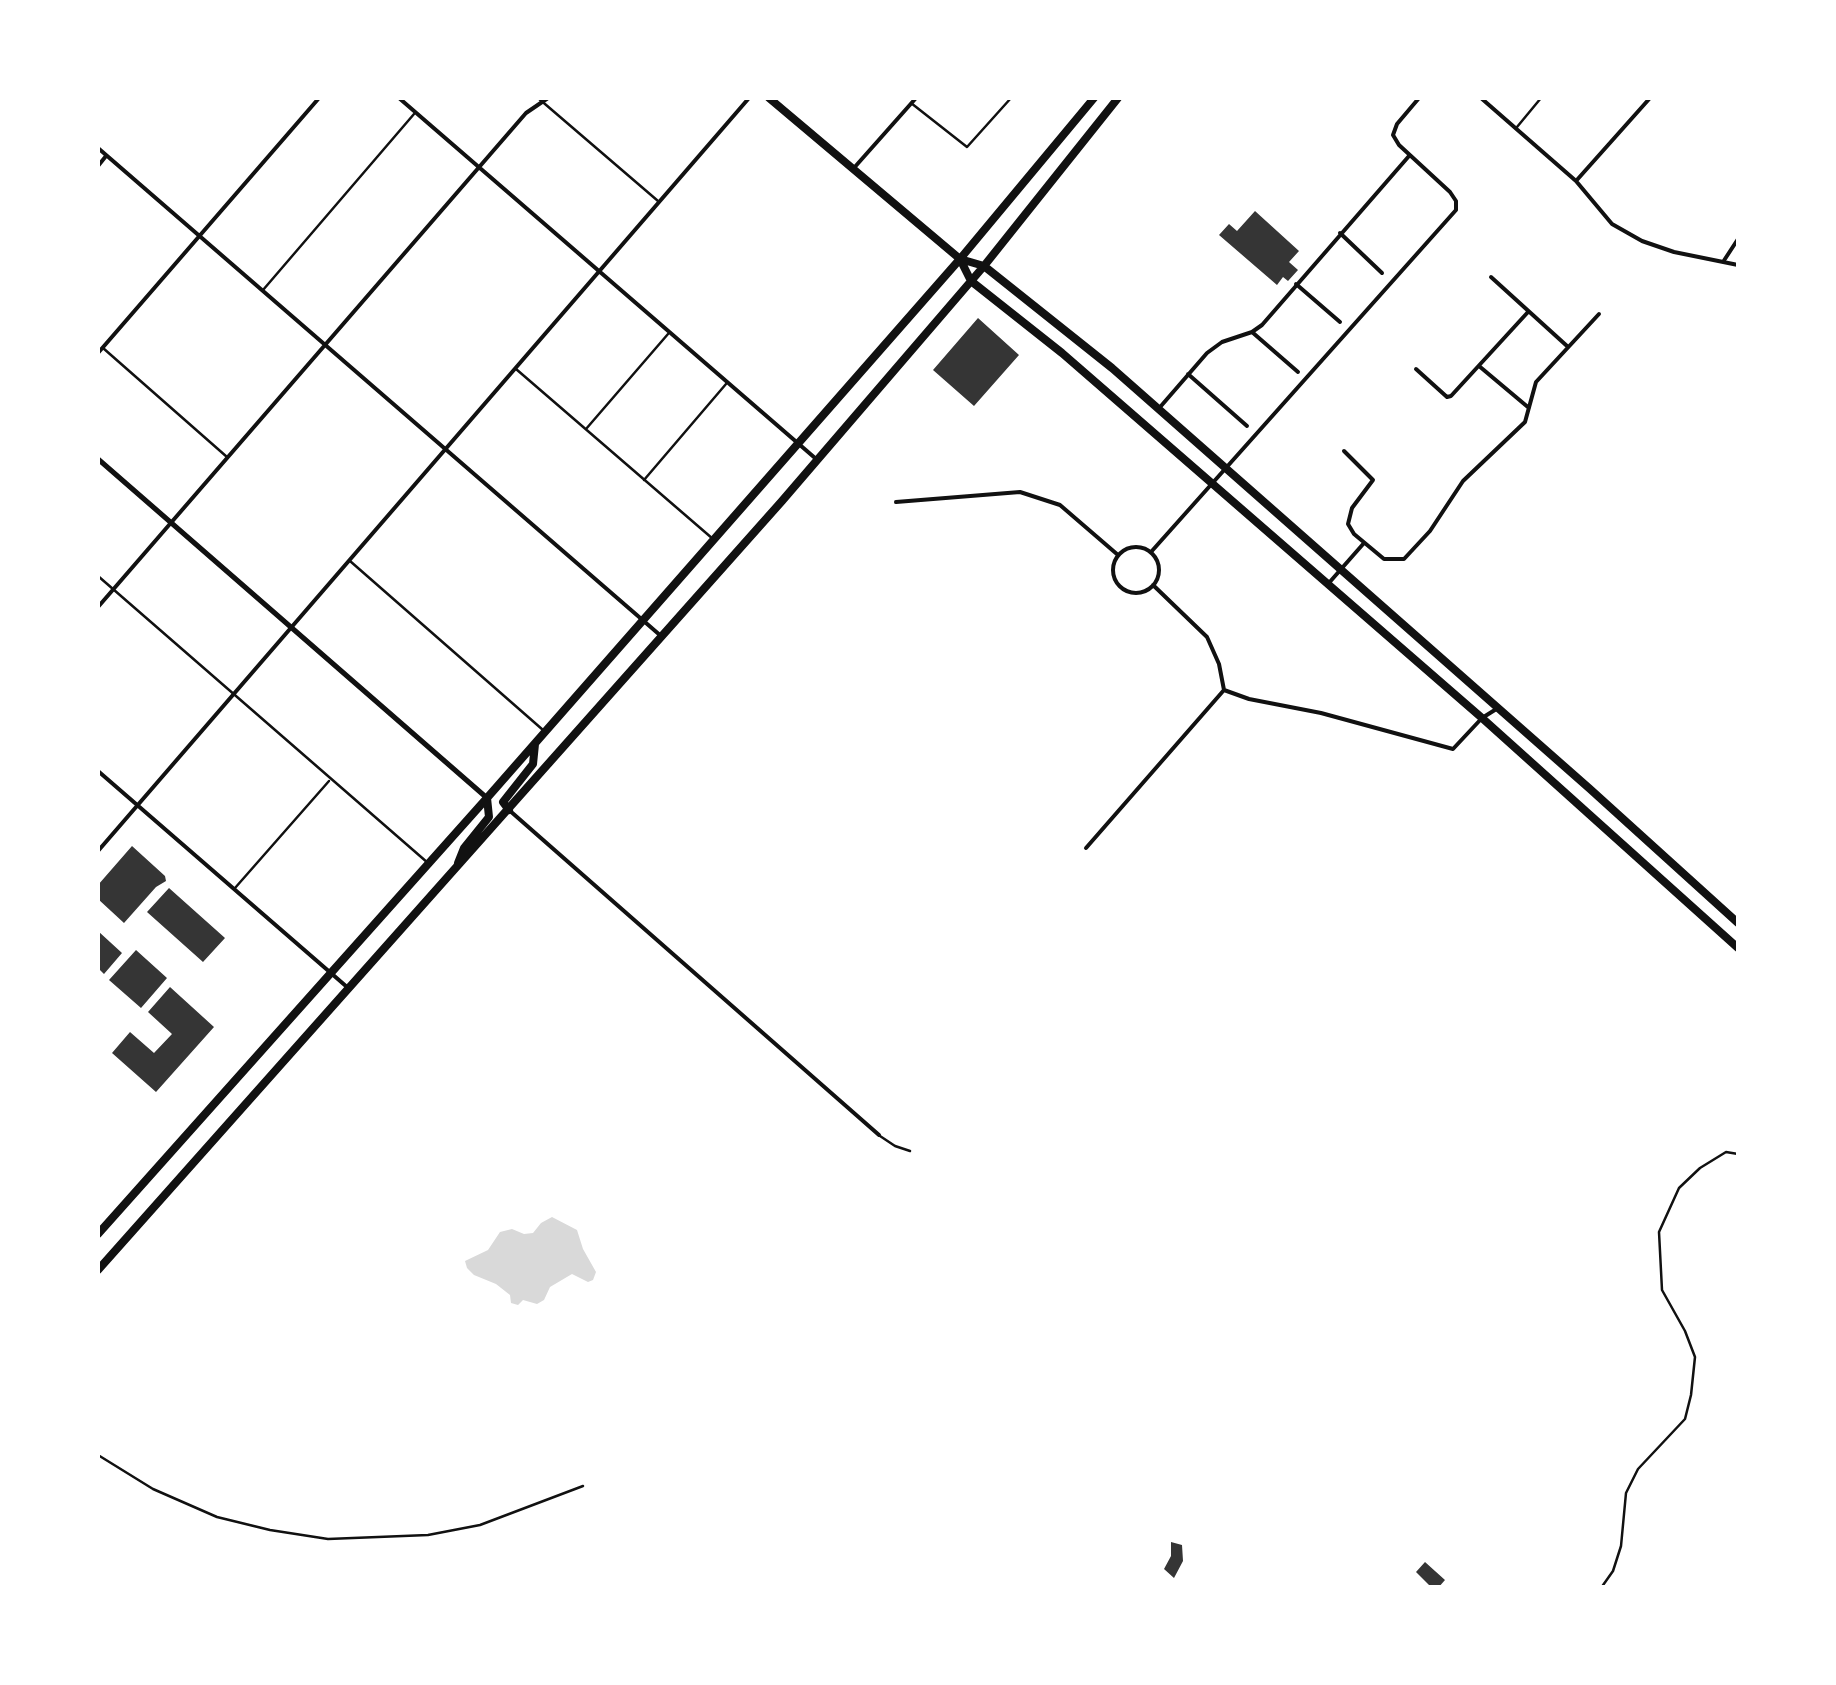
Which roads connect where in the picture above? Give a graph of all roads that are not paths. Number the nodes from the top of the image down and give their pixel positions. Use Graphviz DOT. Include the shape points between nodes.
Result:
graph roads {
  1 [pos="318,98"];
  2 [pos="399,98"];
  3 [pos="750,98"];
  4 [pos="769,98"];
  5 [pos="916,98"];
  6 [pos="1011,98"];
  7 [pos="1094,98"];
  8 [pos="1118,98"];
  9 [pos="1420,98"];
  10 [pos="1481,98"];
  11 [pos="1542,98"];
  12 [pos="1650,98"];
  13 [pos="543,99"];
  14 [pos="911,103"];
  15 [pos="416,112"];
  16 [pos="1515,129"];
  17 [pos="98,148"];
  18 [pos="106,156"];
  19 [pos="1410,156"];
  20 [pos="98,166"];
  21 [pos="478,166"];
  22 [pos="853,169"];
  23 [pos="1576,181"];
  24 [pos="659,202"];
  25 [pos="1340,233"];
  26 [pos="199,236"];
  27 [pos="1738,239"];
  28 [pos="960,259"];
  29 [pos="1723,262"];
  30 [pos="1738,265"];
  31 [pos="984,266"];
  32 [pos="600,272"];
  33 [pos="1382,273"];
  34 [pos="1491,277"];
  35 [pos="972,281"];
  36 [pos="1296,284"];
  37 [pos="262,291"];
  38 [pos="1528,312"];
  39 [pos="1599,314"];
  40 [pos="1340,322"];
  41 [pos="1252,332"];
  42 [pos="669,333"];
  43 [pos="324,344"];
  44 [pos="1567,346"];
  45 [pos="100,350"];
  46 [pos="1479,366"];
  47 [pos="516,370"];
  48 [pos="1416,370"];
  49 [pos="1298,372"];
  50 [pos="1188,374"];
  51 [pos="727,383"];
  52 [pos="1529,408"];
  53 [pos="1158,410"];
  54 [pos="1246,426"];
  55 [pos="586,429"];
  56 [pos="798,444"];
  57 [pos="446,450"];
  58 [pos="1344,451"];
  59 [pos="227,456"];
  60 [pos="98,459"];
  61 [pos="817,460"];
  62 [pos="1226,470"];
  63 [pos="644,480"];
  64 [pos="1212,484"];
  65 [pos="896,502"];
  66 [pos="171,523"];
  67 [pos="714,540"];
  68 [pos="1364,543"];
  69 [pos="1151,552"];
  70 [pos="1118,554"];
  71 [pos="349,560"];
  72 [pos="1340,570"];
  73 [pos="98,576"];
  74 [pos="1328,584"];
  75 [pos="1153,585"];
  76 [pos="113,589"];
  77 [pos="98,607"];
  78 [pos="643,620"];
  79 [pos="291,627"];
  80 [pos="662,637"];
  81 [pos="1224,690"];
  82 [pos="234,694"];
  83 [pos="1498,708"];
  84 [pos="1482,718"];
  85 [pos="545,732"];
  86 [pos="535,744"];
  87 [pos="98,771"];
  88 [pos="330,779"];
  89 [pos="488,798"];
  90 [pos="138,806"];
  91 [pos="509,810"];
  92 [pos="1086,848"];
  93 [pos="98,852"];
  94 [pos="429,864"];
  95 [pos="456,870"];
  96 [pos="234,890"];
  97 [pos="1738,923"];
  98 [pos="1738,948"];
  99 [pos="331,974"];
  100 [pos="349,988"];
  101 [pos="879,1135"];
  102 [pos="910,1151"];
  103 [pos="98,1234"];
  104 [pos="98,1270"];
  105 [pos="98,1455"];
  106 [pos="583,1486"];
  1 -- 26 [label="street"];
  2 -- 15 [label="street"];
  3 -- 24 [label="street"];
  4 -- 22 [label="main road"];
  5 -- 14 [label="street"];
  6 -- 14 [label="lane" via="967,147"];
  7 -- 28 [label="main road"];
  8 -- 31 [label="main road"];
  9 -- 19 [label="street" via="1393,136"];
  10 -- 16 [label="street"];
  11 -- 16 [label="lane"];
  12 -- 23 [label="street"];
  13 -- 21 [label="street"];
  13 -- 24 [label="lane"];
  14 -- 22 [label="street"];
  15 -- 21 [label="street"];
  15 -- 37 [label="lane"];
  16 -- 23 [label="street"];
  17 -- 18 [label="street"];
  18 -- 20 [label="street"];
  18 -- 26 [label="street"];
  19 -- 25 [label="street"];
  19 -- 62 [label="street" via="1450,192 1456,210"];
  21 -- 32 [label="street"];
  21 -- 43 [label="street"];
  22 -- 28 [label="main road"];
  23 -- 29 [label="street" via="1612,224 1642,241"];
  24 -- 32 [label="street"];
  25 -- 33 [label="street"];
  25 -- 36 [label="street"];
  26 -- 37 [label="street"];
  26 -- 45 [label="street"];
  27 -- 29 [label="street"];
  28 -- 31 [label="main road"];
  28 -- 35 [label="main road"];
  28 -- 56 [label="main road"];
  29 -- 30 [label="street"];
  31 -- 35 [label="main road"];
  31 -- 53 [label="main road"];
  32 -- 42 [label="street"];
  32 -- 47 [label="street"];
  34 -- 38 [label="street"];
  35 -- 61 [label="main road"];
  35 -- 64 [label="main road"];
  36 -- 40 [label="street"];
  36 -- 41 [label="street"];
  37 -- 43 [label="street"];
  38 -- 44 [label="street"];
  38 -- 46 [label="street"];
  39 -- 44 [label="street"];
  41 -- 49 [label="street"];
  41 -- 50 [label="street" via="1222,342"];
  42 -- 51 [label="street"];
  42 -- 55 [label="lane"];
  43 -- 57 [label="street"];
  43 -- 59 [label="street"];
  44 -- 52 [label="street" via="1536,382"];
  45 -- 59 [label="lane"];
  46 -- 48 [label="street" via="1447,397"];
  46 -- 52 [label="street"];
  47 -- 55 [label="lane"];
  47 -- 57 [label="street"];
  50 -- 53 [label="street"];
  50 -- 54 [label="street"];
  51 -- 56 [label="street"];
  51 -- 63 [label="lane"];
  52 -- 68 [label="street" via="1516,434 1464,482 1404,559 1384,560"];
  53 -- 62 [label="main road"];
  55 -- 63 [label="lane"];
  56 -- 61 [label="street"];
  56 -- 67 [label="main road"];
  57 -- 71 [label="street"];
  57 -- 78 [label="street"];
  58 -- 68 [label="street" via="1374,480 1348,516"];
  59 -- 66 [label="street"];
  60 -- 66 [label="street"];
  61 -- 80 [label="main road"];
  62 -- 64 [label="street"];
  62 -- 72 [label="main road"];
  63 -- 67 [label="lane"];
  64 -- 69 [label="street"];
  64 -- 74 [label="main road"];
  65 -- 70 [label="street" via="1020,492 1060,505"];
  66 -- 76 [label="street"];
  66 -- 79 [label="street"];
  67 -- 78 [label="main road"];
  68 -- 72 [label="street"];
  69 -- 70 [label="street" via="1134,546"];
  69 -- 75 [label="street" via="1158,568"];
  70 -- 75 [label="street" via="1112,572 1120,587 1137,593"];
  71 -- 79 [label="street"];
  71 -- 85 [label="lane"];
  72 -- 74 [label="street"];
  72 -- 83 [label="main road"];
  73 -- 76 [label="lane"];
  74 -- 84 [label="main road"];
  75 -- 81 [label="street" via="1207,637"];
  76 -- 77 [label="street"];
  76 -- 82 [label="lane"];
  78 -- 80 [label="street"];
  78 -- 85 [label="main road"];
  79 -- 82 [label="street"];
  79 -- 89 [label="street"];
  80 -- 91 [label="main road"];
  81 -- 84 [label="street" via="1452,749"];
  81 -- 92 [label="street"];
  82 -- 88 [label="lane"];
  82 -- 90 [label="street"];
  83 -- 84 [label="street"];
  83 -- 97 [label="main road"];
  84 -- 98 [label="main road"];
  85 -- 86 [label="main road"];
  86 -- 89 [label="main road"];
  86 -- 91 [label="main road" via="533,764 503,802"];
  87 -- 90 [label="street"];
  88 -- 94 [label="lane"];
  88 -- 96 [label="lane"];
  89 -- 94 [label="main road"];
  89 -- 95 [label="main road" via="489,817"];
  90 -- 93 [label="street"];
  90 -- 96 [label="street"];
  91 -- 95 [label="main road"];
  91 -- 101 [label="street"];
  94 -- 99 [label="main road"];
  95 -- 100 [label="main road"];
  96 -- 99 [label="street"];
  99 -- 100 [label="street"];
  99 -- 103 [label="main road"];
  100 -- 104 [label="main road"];
  101 -- 102 [label="lane"];
  105 -- 106 [label="lane" via="217,1517 328,1539 463,1528"];
}
